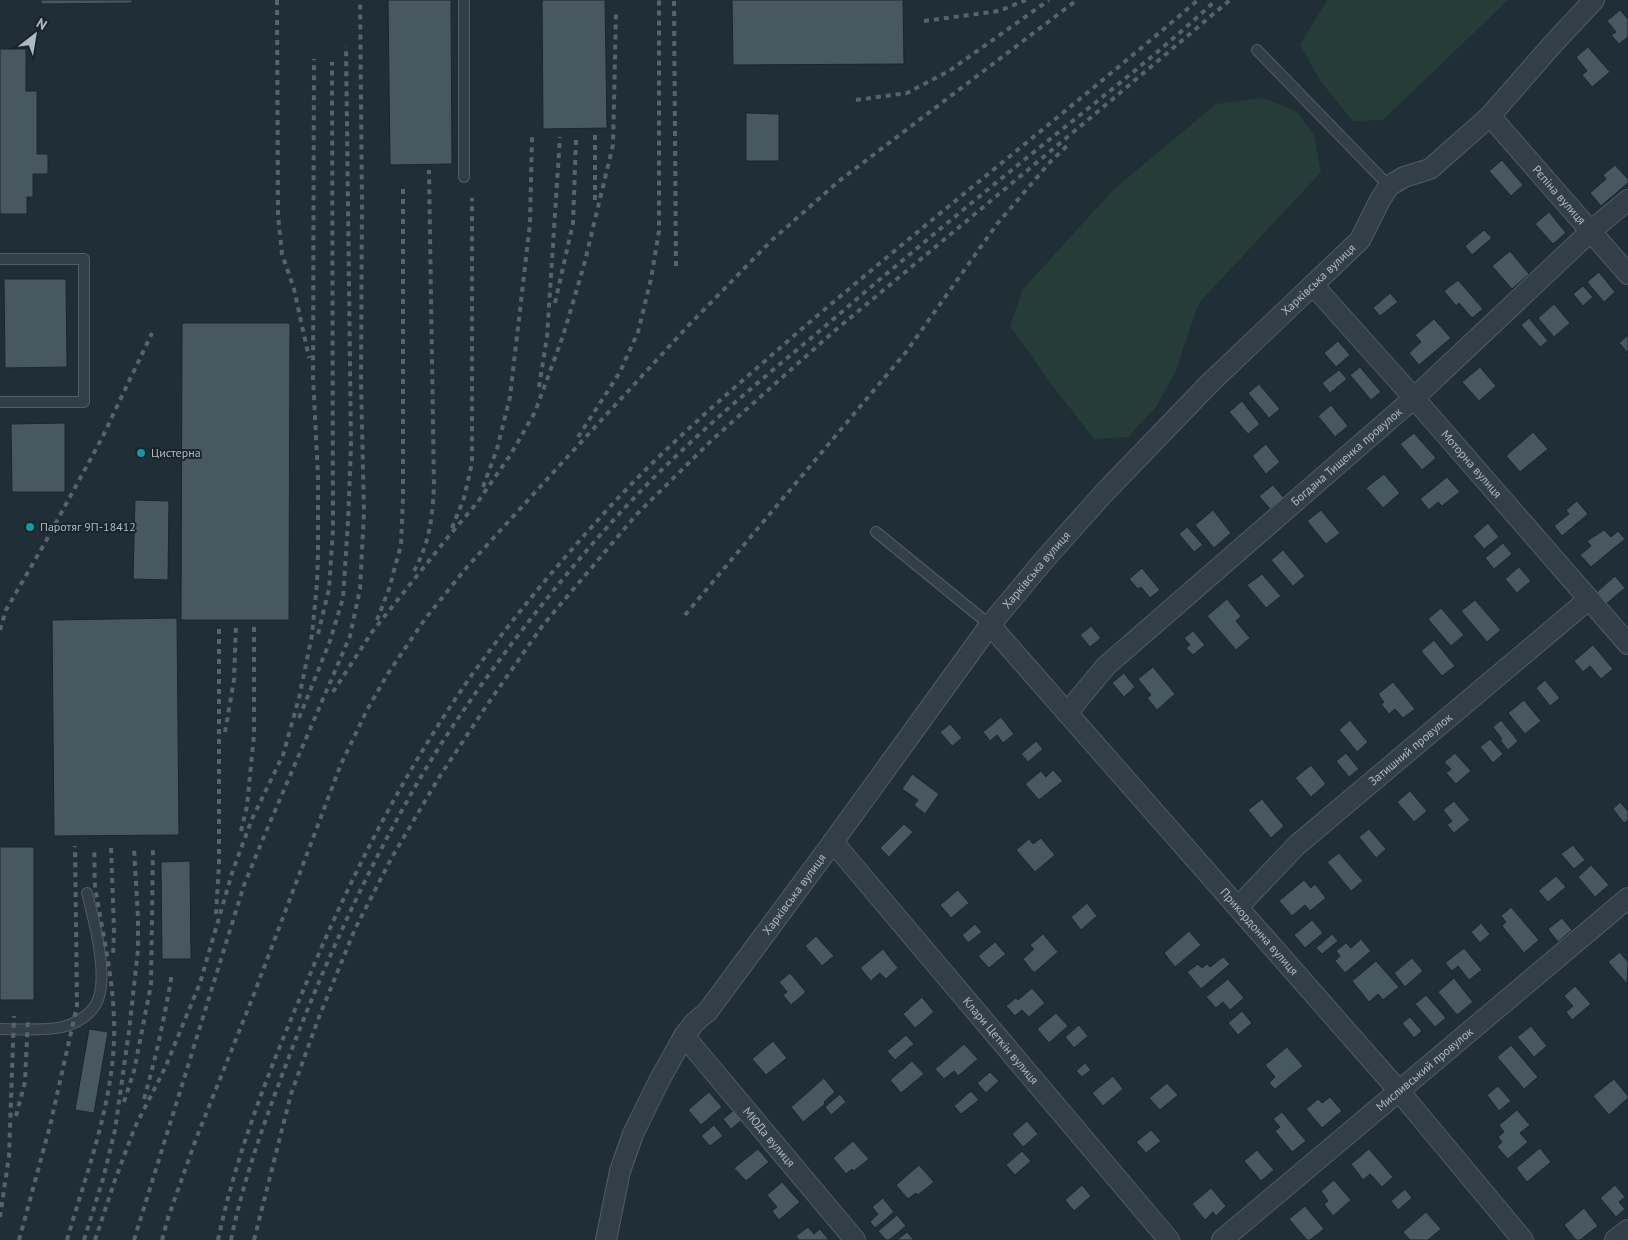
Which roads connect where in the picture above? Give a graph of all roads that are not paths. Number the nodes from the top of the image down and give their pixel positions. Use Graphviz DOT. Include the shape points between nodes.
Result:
graph roads {
  1 [pos="464,0"];
  2 [pos="1594,0"];
  3 [pos="1257,50"];
  4 [pos="1490,116"];
  5 [pos="464,176"];
  6 [pos="1389,186"];
  7 [pos="1628,200"];
  8 [pos="1592,230"];
  9 [pos="0,259"];
  10 [pos="1628,274"];
  11 [pos="1313,285"];
  12 [pos="1414,398"];
  13 [pos="0,402"];
  14 [pos="876,532"];
  15 [pos="1589,599"];
  16 [pos="990,625"];
  17 [pos="1628,644"];
  18 [pos="1067,713"];
  19 [pos="833,842"];
  20 [pos="87,894"];
  21 [pos="1628,898"];
  22 [pos="1238,907"];
  23 [pos="0,1029"];
  24 [pos="684,1036"];
  25 [pos="1399,1091"];
  26 [pos="1628,1230"];
  27 [pos="606,1240"];
  28 [pos="855,1240"];
  29 [pos="1169,1240"];
  30 [pos="1222,1240"];
  31 [pos="1523,1240"];
  32 [pos="1615,1240"];
  1 -- 5 [label="lane"];
  2 -- 4 [label="street"];
  3 -- 6 [label="lane"];
  4 -- 6 [label="street" via="1430,169 1404,177"];
  4 -- 8 [label="street, Рєпіна вулиця"];
  6 -- 11 [label="street, Харківська вулиця" via="1360,240"];
  7 -- 8 [label="street, Богдана Тищенка провулок"];
  8 -- 10 [label="street, Рєпіна вулиця"];
  8 -- 12 [label="street, Богдана Тищенка провулок"];
  9 -- 13 [label="lane" via="84,259 84,402"];
  11 -- 12 [label="street, Моторна вулиця"];
  11 -- 16 [label="street, Харківська вулиця" via="1209,384 1110,486"];
  12 -- 15 [label="street, Моторна вулиця"];
  12 -- 18 [label="street, Богдана Тищенка провулок" via="1106,666"];
  14 -- 16 [label="lane"];
  15 -- 17 [label="street, Моторна вулиця"];
  15 -- 22 [label="street, Затишний провулок" via="1297,845"];
  16 -- 18 [label="street, Прикордонна вулиця"];
  16 -- 19 [label="street, Харківська вулиця"];
  18 -- 22 [label="street, Прикордонна вулиця"];
  19 -- 24 [label="street, Харківська вулиця" via="708,1011"];
  19 -- 29 [label="street, Клари Цеткін вулиця"];
  20 -- 23 [label="lane" via="100,960 100,993 96,1004 84,1017 60,1028"];
  21 -- 25 [label="street, Мисливський провулок"];
  22 -- 25 [label="street, Прикордонна вулиця"];
  24 -- 27 [label="street, Харківська вулиця" via="633,1134 620,1171"];
  24 -- 28 [label="street, МЮДа вулиця"];
  25 -- 30 [label="street, Мисливський провулок"];
  25 -- 31 [label="street, Прикордонна вулиця"];
  26 -- 32 [label="street"];
}
